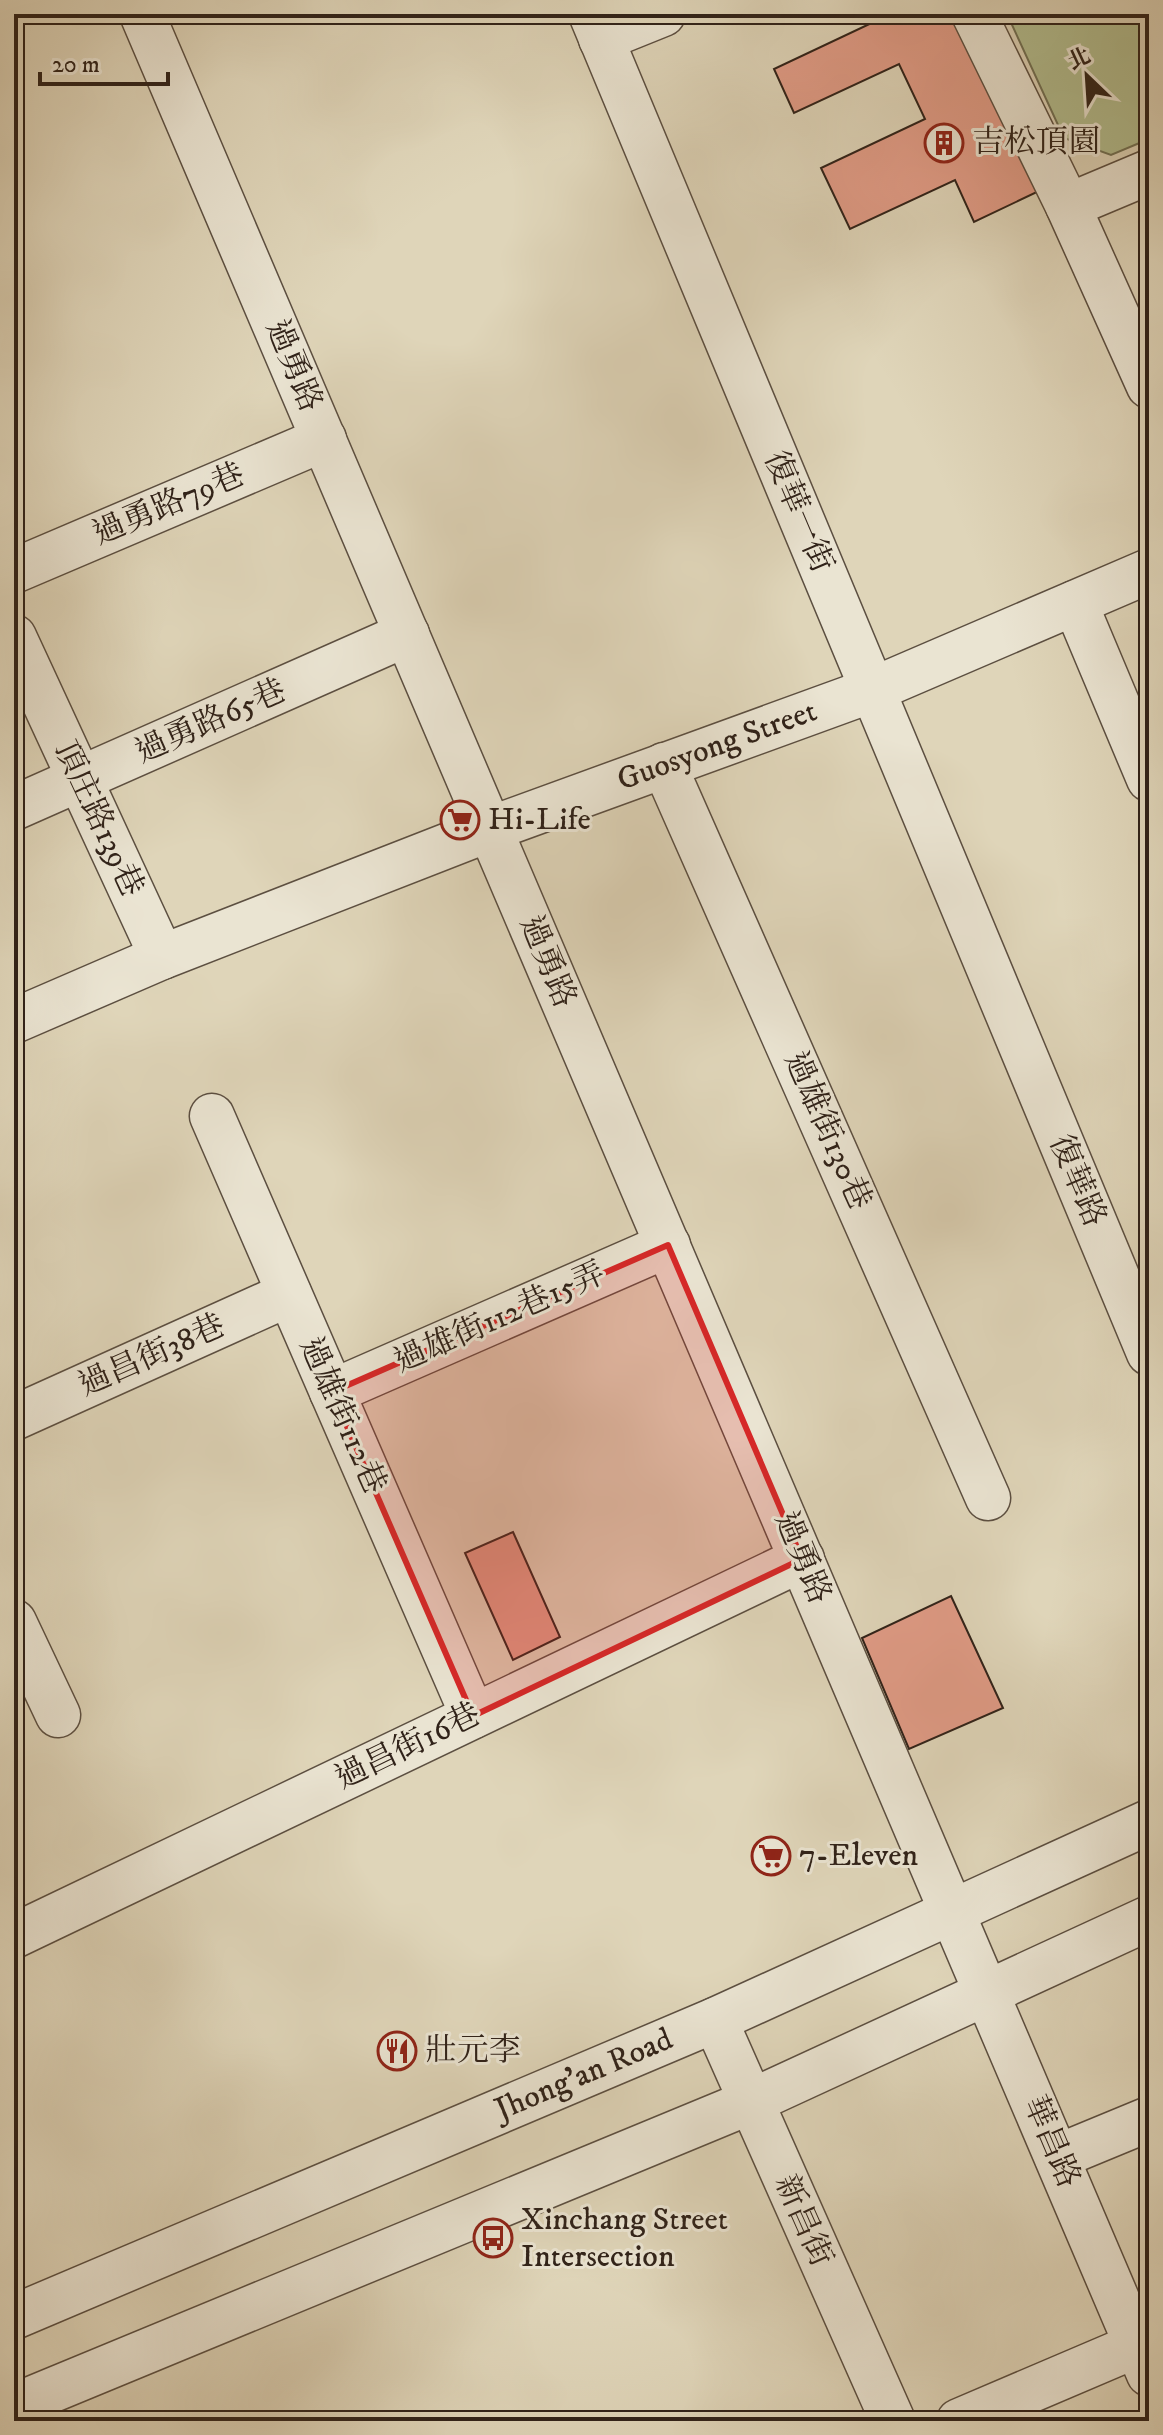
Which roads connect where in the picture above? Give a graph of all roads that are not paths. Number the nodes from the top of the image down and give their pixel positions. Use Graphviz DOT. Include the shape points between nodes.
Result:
graph roads {
  1 [pos="142,14"];
  2 [pos="663,14"];
  3 [pos="974,14"];
  4 [pos="596,26"];
  5 [pos="1149,172"];
  6 [pos="1068,206"];
  7 [pos="1149,386"];
  8 [pos="324,439"];
  9 [pos="14,571"];
  10 [pos="1149,571"];
  11 [pos="1075,603"];
  12 [pos="407,634"];
  13 [pos="14,637"];
  14 [pos="872,690"];
  15 [pos="664,765"];
  16 [pos="1149,779"];
  17 [pos="80,780"];
  18 [pos="14,808"];
  19 [pos="490,829"];
  20 [pos="162,957"];
  21 [pos="1006,1009"];
  22 [pos="14,1021"];
  23 [pos="212,1116"];
  24 [pos="668,1245"];
  25 [pos="289,1294"];
  26 [pos="1149,1353"];
  27 [pos="332,1392"];
  28 [pos="14,1418"];
  29 [pos="988,1498"];
  30 [pos="802,1559"];
  31 [pos="14,1622"];
  32 [pos="58,1715"];
  33 [pos="473,1716"];
  34 [pos="1149,1822"];
  35 [pos="953,1910"];
  36 [pos="1149,1918"];
  37 [pos="14,1936"];
  38 [pos="987,1991"];
  39 [pos="715,2020"];
  40 [pos="750,2102"];
  41 [pos="1149,2119"];
  42 [pos="1057,2157"];
  43 [pos="14,2317"];
  44 [pos="1145,2353"];
  45 [pos="14,2406"];
  46 [pos="893,2421"];
  47 [pos="959,2421"];
  1 -- 8 [label="street, 過勇路"];
  2 -- 4 [label="street"];
  3 -- 6 [label="street"];
  4 -- 14 [label="street, 復華一街"];
  5 -- 6 [label="street"];
  6 -- 7 [label="street"];
  8 -- 9 [label="street, 過勇路79巷"];
  8 -- 12 [label="street, 過勇路"];
  10 -- 11 [label="street, Guosyong Street"];
  11 -- 14 [label="street, Guosyong Street"];
  11 -- 16 [label="street"];
  12 -- 17 [label="street, 過勇路65巷"];
  12 -- 19 [label="street, 過勇路"];
  13 -- 17 [label="street, 頂庄路139巷"];
  14 -- 15 [label="street, Guosyong Street"];
  14 -- 21 [label="street, 復華一街"];
  15 -- 19 [label="street, Guosyong Street"];
  15 -- 29 [label="street, 過雄街130巷"];
  17 -- 18 [label="street, 過勇路65巷"];
  17 -- 20 [label="street, 頂庄路139巷"];
  19 -- 20 [label="street, Guosyong Street"];
  19 -- 24 [label="street, 過勇路"];
  20 -- 22 [label="street, Guosyong Street"];
  21 -- 26 [label="street, 復華路"];
  23 -- 25 [label="street, 過雄街112巷"];
  24 -- 27 [label="street, 過雄街112巷15弄"];
  24 -- 30 [label="street, 過勇路"];
  25 -- 27 [label="street, 過雄街112巷"];
  25 -- 28 [label="street, 過昌街38巷"];
  27 -- 33 [label="street, 過雄街112巷"];
  30 -- 33 [label="street, 過昌街16巷"];
  30 -- 35 [label="street, 過勇路"];
  31 -- 32 [label="street"];
  33 -- 37 [label="street, 過昌街16巷"];
  34 -- 35 [label="street, Jhong'an Road"];
  35 -- 38 [label="street, 華昌路"];
  35 -- 39 [label="street, Jhong'an Road"];
  36 -- 38 [label="street"];
  38 -- 40 [label="street"];
  38 -- 42 [label="street, 華昌路"];
  39 -- 40 [label="street, 新昌街"];
  39 -- 43 [label="street, Jhong'an Road"];
  40 -- 45 [label="street"];
  40 -- 46 [label="street, 新昌街"];
  41 -- 42 [label="street"];
  42 -- 44 [label="street, 華昌路"];
  44 -- 47 [label="street"];
}
